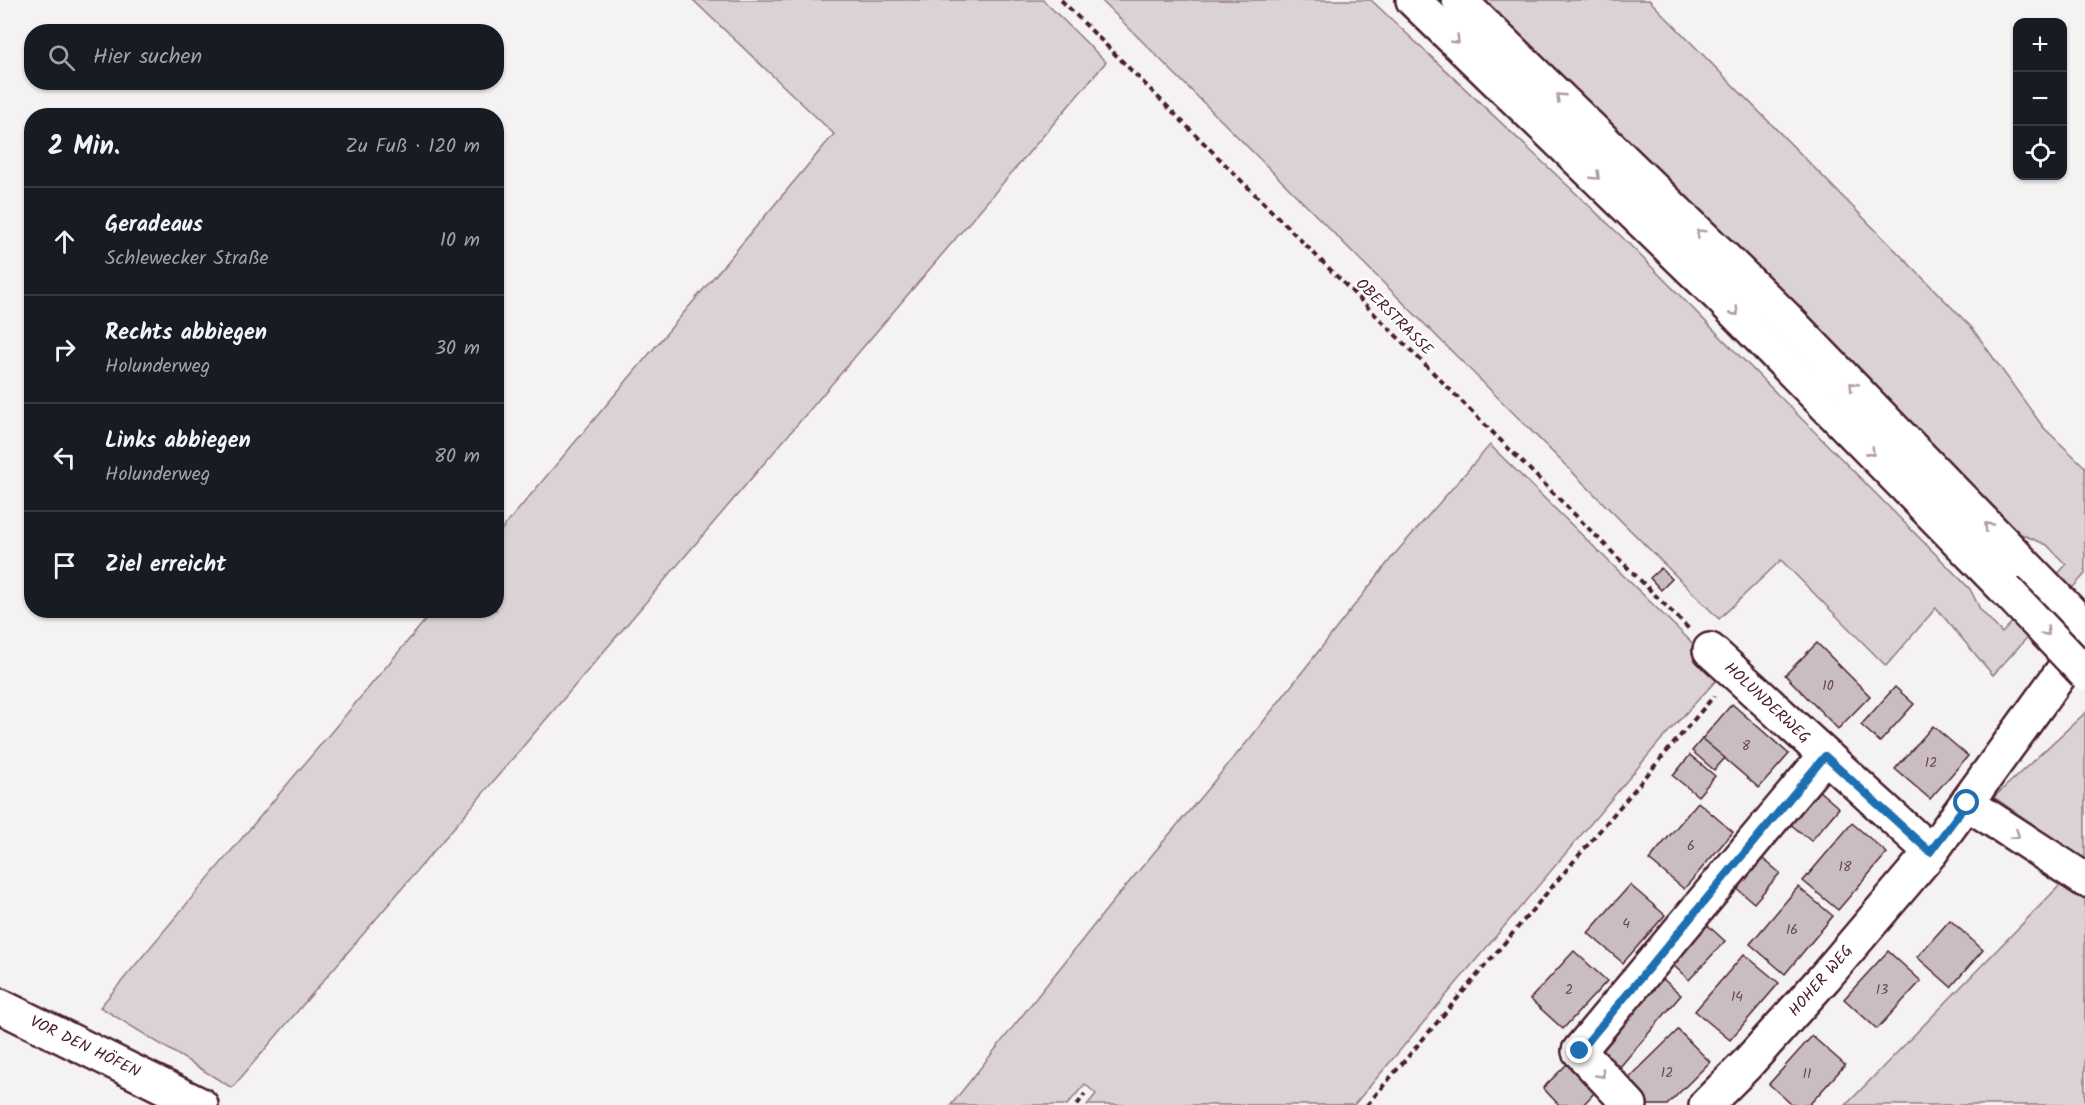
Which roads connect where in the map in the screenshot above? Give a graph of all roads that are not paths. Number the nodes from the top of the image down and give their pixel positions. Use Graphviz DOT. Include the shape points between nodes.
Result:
graph roads {
  1 [pos="1413,0"];
  2 [pos="1459,0"];
  3 [pos="2018,579"];
  4 [pos="2085,627"];
  5 [pos="2085,640"];
  6 [pos="1710,650"];
  7 [pos="2085,673"];
  8 [pos="1825,756"];
  9 [pos="1967,803"];
  10 [pos="1930,852"];
  11 [pos="2085,879"];
  12 [pos="0,1006"];
  13 [pos="201,1105"];
  14 [pos="1630,1105"];
  15 [pos="1706,1105"];
  1 -- 3 [label="main road, one-way"];
  3 -- 2 [label="main road, one-way" via="1783,315"];
  3 -- 4 [label="main road"];
  3 -- 7 [label="main road, one-way, bridge"];
  5 -- 9 [label="main road, HOHER WEG"];
  6 -- 8 [label="main road, HOLUNDERWEG"];
  8 -- 10 [label="main road, HOLUNDERWEG"];
  8 -- 14 [label="main road, HOLUNDERWEG, one-way" via="1580,1051"];
  9 -- 10 [label="main road, HOHER WEG"];
  9 -- 11 [label="main road, one-way"];
  10 -- 15 [label="main road, HOHER WEG" via="1825,977"];
  12 -- 13 [label="main road, VOR DEN HÖFEN"];
}
